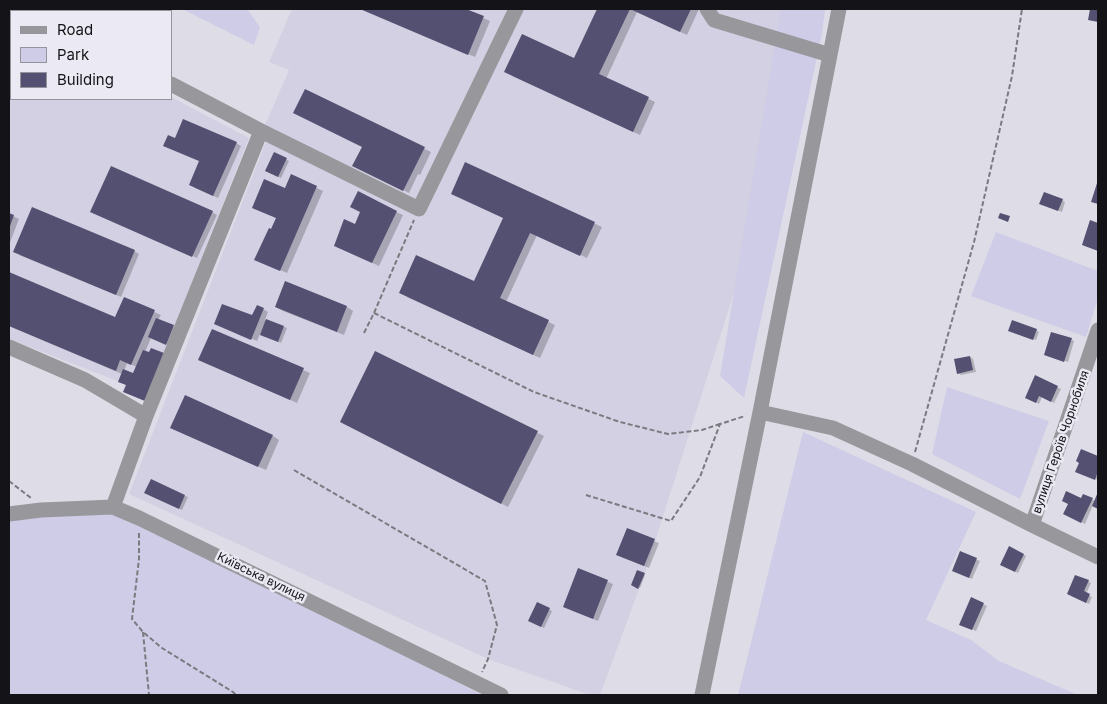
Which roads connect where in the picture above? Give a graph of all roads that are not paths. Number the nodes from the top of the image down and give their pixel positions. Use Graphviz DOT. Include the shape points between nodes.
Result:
graph roads {
  1 [pos="516,9"];
  2 [pos="707,9"];
  3 [pos="839,9"];
  4 [pos="830,55"];
  5 [pos="172,85"];
  6 [pos="261,131"];
  7 [pos="1098,330"];
  8 [pos="9,347"];
  9 [pos="760,412"];
  10 [pos="146,416"];
  11 [pos="113,507"];
  12 [pos="9,514"];
  13 [pos="1032,525"];
  14 [pos="1098,556"];
  15 [pos="502,695"];
  16 [pos="702,695"];
  1 -- 6 [label="street" via="419,209"];
  2 -- 4 [label="street" via="714,20"];
  3 -- 4 [label="street"];
  4 -- 9 [label="street"];
  5 -- 6 [label="street"];
  6 -- 10 [label="street"];
  7 -- 13 [label="street, вулиця Героїв Чорнобиля"];
  8 -- 10 [label="street" via="85,380"];
  9 -- 13 [label="street" via="833,428"];
  9 -- 16 [label="street"];
  10 -- 11 [label="street"];
  11 -- 12 [label="street, Київська вулиця"];
  11 -- 15 [label="street, Київська вулиця"];
  13 -- 14 [label="street"];
}
